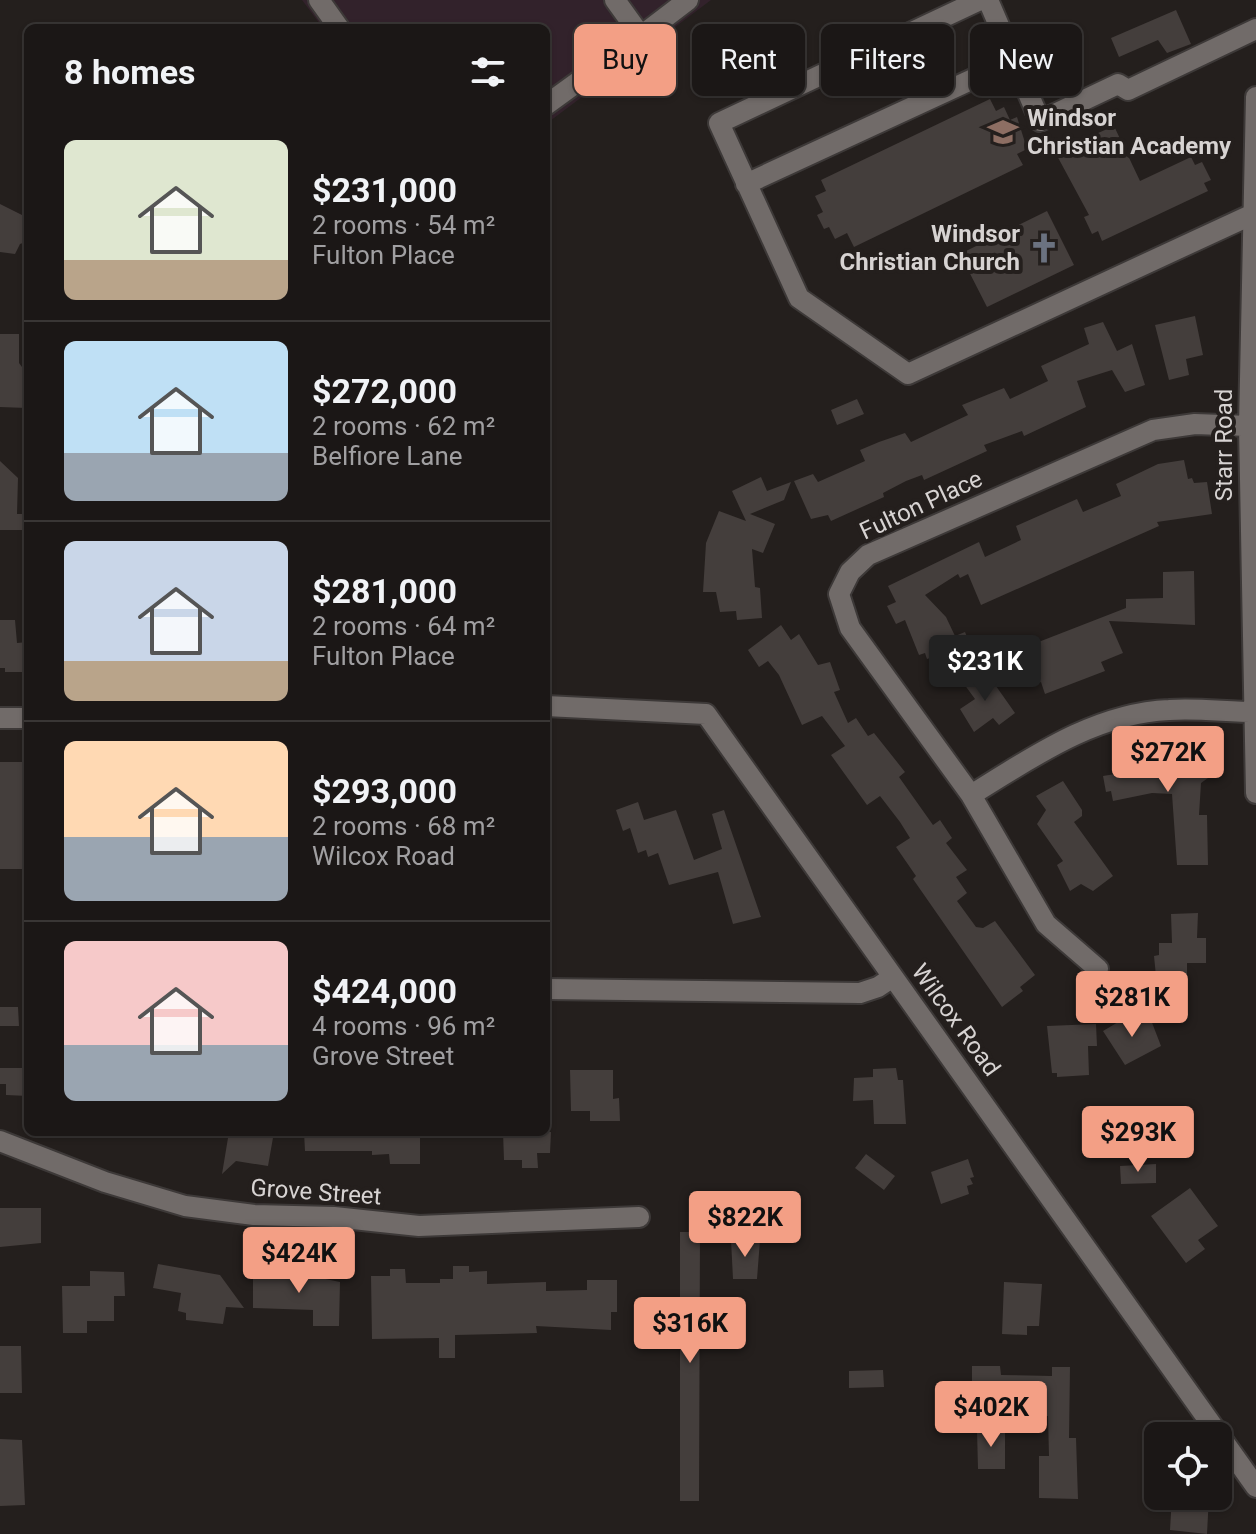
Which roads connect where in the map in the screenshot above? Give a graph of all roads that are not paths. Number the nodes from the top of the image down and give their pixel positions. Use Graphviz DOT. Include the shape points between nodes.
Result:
graph roads {
  1 [pos="319,0"];
  2 [pos="615,0"];
  3 [pos="688,0"];
  4 [pos="980,0"];
  5 [pos="988,0"];
  6 [pos="336,24"];
  7 [pos="632,24"];
  8 [pos="657,24"];
  9 [pos="998,24"];
  10 [pos="1256,29"];
  11 [pos="970,80"];
  12 [pos="574,85"];
  13 [pos="1029,96"];
  14 [pos="1256,97"];
  15 [pos="550,102"];
  16 [pos="1255,170"];
  17 [pos="746,184"];
  18 [pos="1253,214"];
  19 [pos="1254,263"];
  20 [pos="1251,419"];
  21 [pos="1254,628"];
  22 [pos="550,706"];
  23 [pos="1255,712"];
  24 [pos="0,718"];
  25 [pos="24,718"];
  26 [pos="1256,793"];
  27 [pos="971,795"];
  28 [pos="1098,969"];
  29 [pos="893,977"];
  30 [pos="550,989"];
  31 [pos="0,1141"];
  32 [pos="639,1217"];
  33 [pos="1256,1487"];
  1 -- 6 [label="street"];
  2 -- 7 [label="street"];
  3 -- 8 [label="street"];
  4 -- 17 [label="street" via="719,123"];
  5 -- 9 [label="street"];
  10 -- 13 [label="street" via="1128,90 1118,84 1040,121"];
  11 -- 17 [label="street"];
  12 -- 15 [label="street"];
  14 -- 16 [label="street, Starr Road"];
  16 -- 18 [label="street, Starr Road"];
  17 -- 18 [label="street" via="799,298 908,374"];
  18 -- 19 [label="street, Starr Road"];
  19 -- 20 [label="street, Starr Road"];
  20 -- 21 [label="street, Starr Road"];
  20 -- 27 [label="street, Fulton Place" via="1153,430 868,555 850,572 839,594 850,628"];
  21 -- 23 [label="street, Starr Road"];
  22 -- 29 [label="street, Wilcox Road" via="706,714"];
  23 -- 26 [label="street, Starr Road"];
  23 -- 27 [label="street" via="1167,709 1111,721 1057,743"];
  24 -- 25 [label="street"];
  27 -- 28 [label="street, Fulton Place" via="1046,924"];
  29 -- 30 [label="street" via="860,993"];
  29 -- 33 [label="street, Wilcox Road"];
  31 -- 32 [label="street, Grove Street" via="185,1206 254,1215 419,1226"];
}
